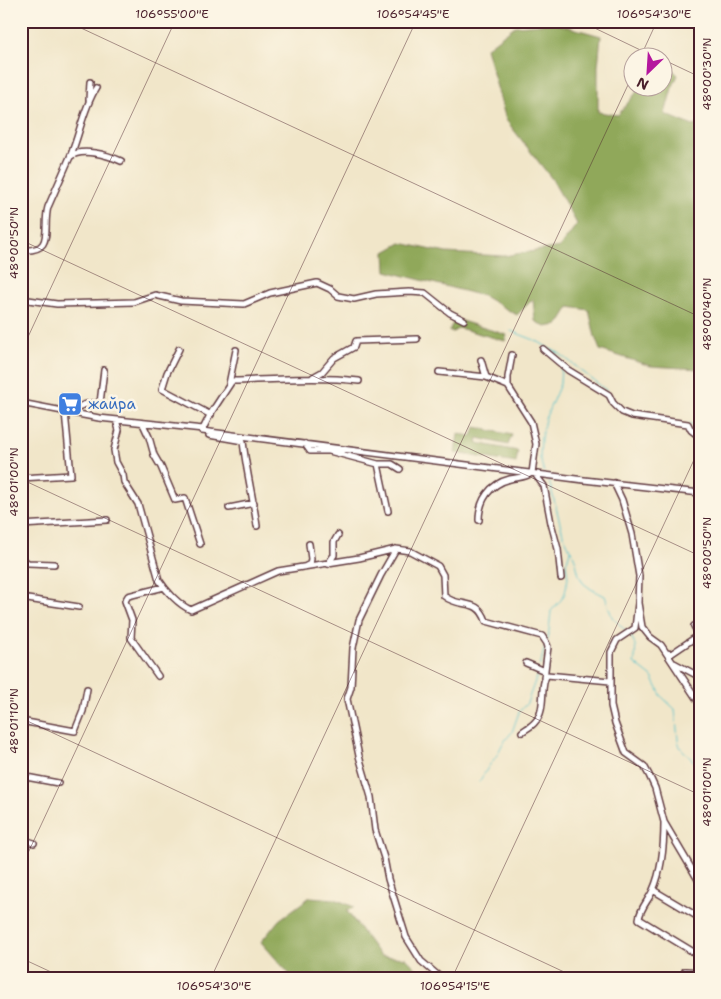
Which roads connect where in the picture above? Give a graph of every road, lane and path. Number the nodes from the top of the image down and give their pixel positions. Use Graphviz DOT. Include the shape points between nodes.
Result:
graph roads {
  1 [pos="90,82"];
  2 [pos="96,88"];
  3 [pos="89,100"];
  4 [pos="70,157"];
  5 [pos="121,161"];
  6 [pos="21,250"];
  7 [pos="21,299"];
  8 [pos="464,320"];
  9 [pos="417,339"];
  10 [pos="179,349"];
  11 [pos="543,349"];
  12 [pos="236,350"];
  13 [pos="512,355"];
  14 [pos="482,360"];
  15 [pos="104,370"];
  16 [pos="438,372"];
  17 [pos="486,377"];
  18 [pos="308,378"];
  19 [pos="359,381"];
  20 [pos="229,385"];
  21 [pos="508,386"];
  22 [pos="21,403"];
  23 [pos="64,412"];
  24 [pos="73,413"];
  25 [pos="211,415"];
  26 [pos="116,420"];
  27 [pos="143,424"];
  28 [pos="203,430"];
  29 [pos="700,437"];
  30 [pos="305,444"];
  31 [pos="378,464"];
  32 [pos="400,469"];
  33 [pos="532,473"];
  34 [pos="21,478"];
  35 [pos="614,483"];
  36 [pos="700,492"];
  37 [pos="254,503"];
  38 [pos="228,508"];
  39 [pos="388,511"];
  40 [pos="107,520"];
  41 [pos="479,520"];
  42 [pos="21,525"];
  43 [pos="257,526"];
  44 [pos="338,535"];
  45 [pos="200,544"];
  46 [pos="308,544"];
  47 [pos="396,549"];
  48 [pos="21,558"];
  49 [pos="54,564"];
  50 [pos="328,564"];
  51 [pos="303,567"];
  52 [pos="561,578"];
  53 [pos="164,587"];
  54 [pos="21,598"];
  55 [pos="638,603"];
  56 [pos="79,607"];
  57 [pos="700,622"];
  58 [pos="666,653"];
  59 [pos="526,662"];
  60 [pos="672,662"];
  61 [pos="545,675"];
  62 [pos="158,676"];
  63 [pos="700,677"];
  64 [pos="610,681"];
  65 [pos="87,689"];
  66 [pos="700,704"];
  67 [pos="21,721"];
  68 [pos="522,732"];
  69 [pos="21,776"];
  70 [pos="58,783"];
  71 [pos="664,822"];
  72 [pos="21,840"];
  73 [pos="34,843"];
  74 [pos="700,883"];
  75 [pos="653,890"];
  76 [pos="700,918"];
  77 [pos="700,956"];
  78 [pos="685,971"];
  79 [pos="700,972"];
  80 [pos="442,978"];
  1 -- 3 [label="street"];
  2 -- 3 [label="street"];
  3 -- 4 [label="street"];
  4 -- 5 [label="street" via="85,152 104,154"];
  4 -- 6 [label="street" via="48,207 46,240 40,248"];
  7 -- 8 [label="street" via="57,304 115,303 134,302 155,295 181,301 244,304 270,292 318,283 338,296 354,299 376,294 425,293"];
  9 -- 18 [label="street" via="356,340 354,347 334,358 322,372"];
  10 -- 25 [label="street" via="162,389"];
  11 -- 29 [label="street" via="568,370 609,395 622,412 688,424"];
  12 -- 20 [label="street"];
  13 -- 21 [label="street"];
  14 -- 17 [label="street"];
  15 -- 24 [label="street" via="100,403 84,405"];
  16 -- 17 [label="street"];
  17 -- 21 [label="street"];
  18 -- 19 [label="street"];
  18 -- 20 [label="street" via="232,381"];
  20 -- 25 [label="street"];
  21 -- 33 [label="street" via="530,422 536,444"];
  22 -- 23 [label="street"];
  23 -- 24 [label="street"];
  23 -- 34 [label="street" via="71,475"];
  24 -- 26 [label="street"];
  25 -- 28 [label="street"];
  26 -- 27 [label="street"];
  26 -- 53 [label="street" via="119,430 114,450 116,462 138,504 159,580"];
  27 -- 28 [label="street"];
  27 -- 45 [label="street" via="175,500 185,498"];
  28 -- 30 [label="street"];
  28 -- 37 [label="street" via="206,435 243,441"];
  30 -- 31 [label="street" via="310,451 329,451"];
  30 -- 33 [label="street"];
  31 -- 32 [label="street" via="392,464"];
  31 -- 39 [label="street"];
  33 -- 35 [label="street"];
  33 -- 41 [label="street" via="526,477 510,478 490,489 482,499"];
  33 -- 52 [label="street" via="544,486"];
  35 -- 36 [label="street"];
  35 -- 55 [label="street" via="632,534 639,576"];
  37 -- 38 [label="street"];
  37 -- 43 [label="street"];
  40 -- 42 [label="street"];
  44 -- 50 [label="street" via="334,542 334,555"];
  46 -- 51 [label="street" via="310,564"];
  47 -- 50 [label="street"];
  47 -- 61 [label="street" via="410,551 438,566 443,575 444,596 449,600 477,607 486,621 542,636 548,647"];
  47 -- 80 [label="street" via="359,620 347,699 372,797 375,830 406,938 422,961"];
  48 -- 49 [label="street" via="28,563"];
  50 -- 51 [label="street"];
  51 -- 53 [label="street" via="278,572 191,610"];
  53 -- 62 [label="street" via="128,596 125,601 132,620 131,638"];
  54 -- 56 [label="street"];
  55 -- 58 [label="street" via="642,627"];
  55 -- 64 [label="street" via="634,628 617,640 611,652"];
  57 -- 58 [label="street" via="694,626 699,635 671,654"];
  58 -- 60 [label="street"];
  59 -- 61 [label="street"];
  60 -- 63 [label="street"];
  60 -- 66 [label="street"];
  61 -- 64 [label="street"];
  61 -- 68 [label="street" via="537,721"];
  64 -- 71 [label="street" via="611,706 623,747 649,775"];
  65 -- 67 [label="street" via="75,731"];
  69 -- 70 [label="street"];
  71 -- 74 [label="street"];
  71 -- 75 [label="street" via="663,852"];
  72 -- 73 [label="street"];
  75 -- 76 [label="street"];
  75 -- 77 [label="street" via="639,918"];
  78 -- 79 [label="street"];
}
